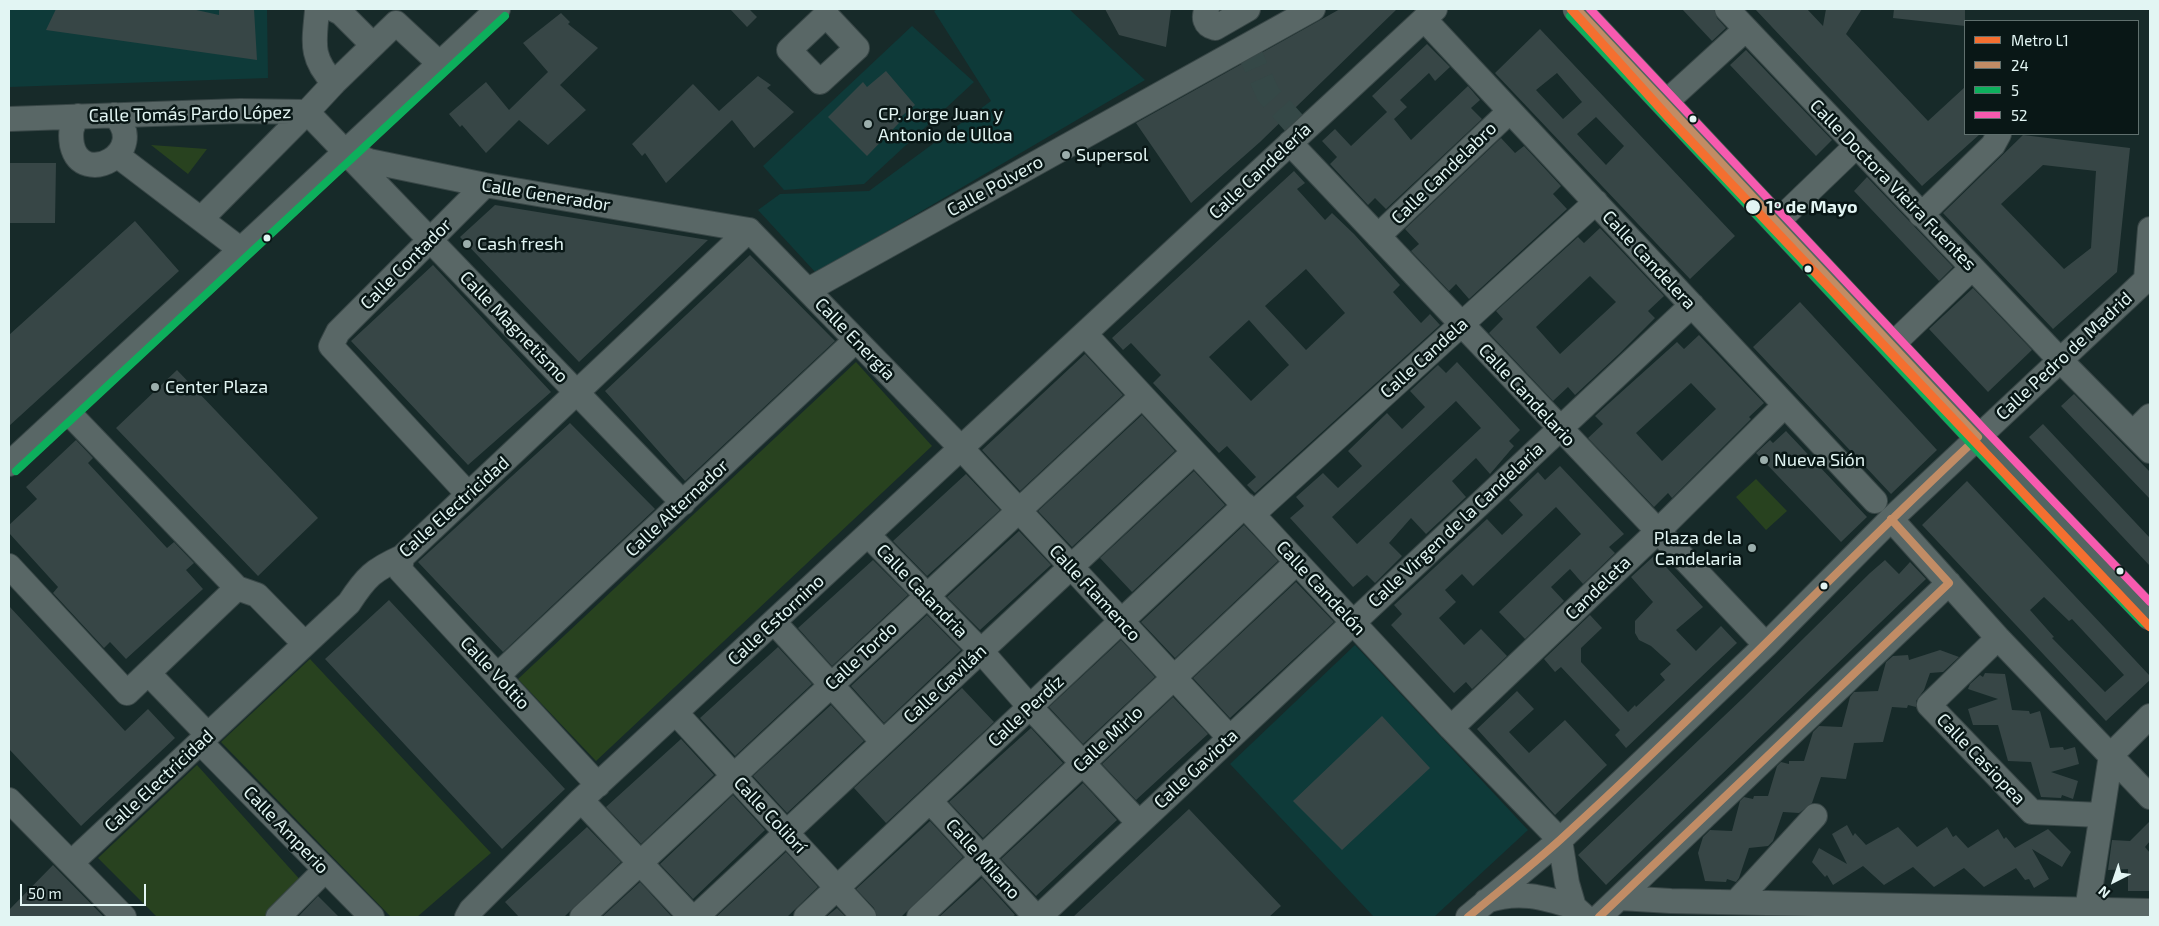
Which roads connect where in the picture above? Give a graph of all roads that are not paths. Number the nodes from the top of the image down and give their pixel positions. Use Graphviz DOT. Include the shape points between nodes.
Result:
graph roads {
  1 [pos="322,9"];
  2 [pos="334,9"];
  3 [pos="498,9"];
  4 [pos="1208,9"];
  5 [pos="1248,9"];
  6 [pos="1314,9"];
  7 [pos="1577,9"];
  8 [pos="1727,9"];
  9 [pos="1430,14"];
  10 [pos="1746,29"];
  11 [pos="373,45"];
  12 [pos="439,63"];
  13 [pos="334,83"];
  14 [pos="1665,103"];
  15 [pos="1510,111"];
  16 [pos="307,112"];
  17 [pos="114,115"];
  18 [pos="78,116"];
  19 [pos="9,119"];
  20 [pos="2016,135"];
  21 [pos="1996,140"];
  22 [pos="1290,143"];
  23 [pos="1856,146"];
  24 [pos="345,150"];
  25 [pos="118,156"];
  26 [pos="485,185"];
  27 [pos="1596,202"];
  28 [pos="1921,215"];
  29 [pos="201,218"];
  30 [pos="1776,223"];
  31 [pos="2150,229"];
  32 [pos="749,230"];
  33 [pos="1378,236"];
  34 [pos="430,240"];
  35 [pos="240,249"];
  36 [pos="1972,268"];
  37 [pos="2148,278"];
  38 [pos="808,290"];
  39 [pos="1692,305"];
  40 [pos="1461,324"];
  41 [pos="1085,334"];
  42 [pos="856,340"];
  43 [pos="1892,345"];
  44 [pos="2060,360"];
  45 [pos="577,393"];
  46 [pos="1142,396"];
  47 [pos="1785,405"];
  48 [pos="67,411"];
  49 [pos="2150,416"];
  50 [pos="1559,429"];
  51 [pos="2133,433"];
  52 [pos="1978,437"];
  53 [pos="961,448"];
  54 [pos="2150,451"];
  55 [pos="13,452"];
  56 [pos="1194,452"];
  57 [pos="468,494"];
  58 [pos="1875,500"];
  59 [pos="683,503"];
  60 [pos="1018,510"];
  61 [pos="1249,510"];
  62 [pos="1891,519"];
  63 [pos="1657,532"];
  64 [pos="868,535"];
  65 [pos="402,557"];
  66 [pos="1297,562"];
  67 [pos="9,566"];
  68 [pos="1072,567"];
  69 [pos="1949,583"];
  70 [pos="237,588"];
  71 [pos="925,596"];
  72 [pos="2150,616"];
  73 [pos="1122,621"];
  74 [pos="1353,621"];
  75 [pos="774,622"];
  76 [pos="1998,638"];
  77 [pos="305,644"];
  78 [pos="1766,645"];
  79 [pos="980,652"];
  80 [pos="148,673"];
  81 [pos="498,675"];
  82 [pos="1174,677"];
  83 [pos="831,684"];
  84 [pos="1030,707"];
  85 [pos="676,713"];
  86 [pos="2150,716"];
  87 [pos="1451,728"];
  88 [pos="1229,738"];
  89 [pos="204,739"];
  90 [pos="883,742"];
  91 [pos="2111,755"];
  92 [pos="1082,763"];
  93 [pos="733,775"];
  94 [pos="590,793"];
  95 [pos="2150,797"];
  96 [pos="9,800"];
  97 [pos="930,801"];
  98 [pos="2102,815"];
  99 [pos="1815,816"];
  100 [pos="1139,823"];
  101 [pos="786,833"];
  102 [pos="1560,840"];
  103 [pos="982,858"];
  104 [pos="639,862"];
  105 [pos="71,863"];
  106 [pos="325,870"];
  107 [pos="837,888"];
  108 [pos="1620,898"];
  109 [pos="1736,902"];
  110 [pos="1674,909"];
  111 [pos="1476,910"];
  112 [pos="1825,911"];
  113 [pos="1882,911"];
  114 [pos="2150,911"];
  115 [pos="1580,912"];
  116 [pos="1961,912"];
  117 [pos="1050,913"];
  118 [pos="2101,913"];
  119 [pos="469,914"];
  120 [pos="124,917"];
  121 [pos="278,917"];
  122 [pos="372,917"];
  123 [pos="582,917"];
  124 [pos="691,917"];
  125 [pos="696,917"];
  126 [pos="806,917"];
  127 [pos="864,917"];
  128 [pos="918,917"];
  129 [pos="1599,917"];
  1 -- 13 [label="street" via="317,11 316,18 316,57 321,69"];
  2 -- 11 [label="street"];
  3 -- 12 [label="street"];
  4 -- 5 [label="street" via="1205,21 1214,28"];
  6 -- 38 [label="street, Calle Polvero"];
  7 -- 14 [label="main road"];
  8 -- 10 [label="street, Calle Doctora Vieira Fuentes"];
  9 -- 15 [label="street, Calle Candelera"];
  9 -- 22 [label="street, Calle Candelería"];
  10 -- 14 [label="street"];
  10 -- 23 [label="street, Calle Doctora Vieira Fuentes"];
  11 -- 12 [label="street, Calle Tomás Pardo López" via="396,23"];
  11 -- 13 [label="street, Calle Tomás Pardo López"];
  12 -- 24 [label="street"];
  13 -- 16 [label="street, Calle Tomás Pardo López"];
  14 -- 30 [label="main road"];
  15 -- 27 [label="street, Calle Candelera"];
  15 -- 33 [label="street, Calle Candelabro"];
  16 -- 17 [label="street, Calle Tomás Pardo López"];
  16 -- 24 [label="street, Calle Magnetismo"];
  16 -- 29 [label="street"];
  17 -- 18 [label="street, Calle Tomás Pardo López"];
  17 -- 25 [label="street" via="122,122 124,137"];
  18 -- 19 [label="street, Calle Tomás Pardo López"];
  18 -- 25 [label="street" via="72,124 70,136 75,155 90,164 104,164"];
  20 -- 21 [label="street" via="2009,140"];
  21 -- 28 [label="street"];
  22 -- 33 [label="street, Calle Candelario"];
  22 -- 41 [label="street, Calle Candelería"];
  23 -- 28 [label="street, Calle Doctora Vieira Fuentes"];
  23 -- 30 [label="street"];
  24 -- 26 [label="street, Calle Generador" via="369,161"];
  24 -- 34 [label="street, Calle Magnetismo"];
  24 -- 35 [label="street"];
  25 -- 29 [label="street"];
  26 -- 32 [label="street, Calle Generador"];
  26 -- 34 [label="street, Calle Contador"];
  27 -- 39 [label="street, Calle Candelera"];
  27 -- 40 [label="street, Calle Candela"];
  28 -- 36 [label="street, Calle Doctora Vieira Fuentes"];
  29 -- 35 [label="street"];
  30 -- 43 [label="main road"];
  31 -- 37 [label="street"];
  32 -- 38 [label="street, Calle Energía"];
  32 -- 45 [label="street, Calle Electricidad"];
  33 -- 40 [label="street, Calle Candelario"];
  34 -- 45 [label="street, Calle Magnetismo"];
  34 -- 57 [label="street, Calle Contador" via="338,332 331,346"];
  35 -- 48 [label="street"];
  36 -- 43 [label="street"];
  36 -- 44 [label="street, Calle Doctora Vieira Fuentes"];
  37 -- 44 [label="street, Calle Pedro de Madrid"];
  38 -- 42 [label="street, Calle Energía"];
  39 -- 47 [label="street, Calle Candelera"];
  39 -- 50 [label="street, Calle Virgen de la Candelaria"];
  40 -- 50 [label="street, Calle Candelario"];
  40 -- 61 [label="street, Calle Candela"];
  41 -- 46 [label="street, Calle Candelón"];
  41 -- 53 [label="street, Calle Estornino"];
  42 -- 53 [label="street, Calle Energía"];
  42 -- 59 [label="street, Calle Alternador"];
  43 -- 52 [label="main road"];
  44 -- 51 [label="street, Calle Doctora Vieira Fuentes"];
  44 -- 52 [label="street, Calle Pedro de Madrid"];
  45 -- 57 [label="street, Calle Electricidad"];
  45 -- 59 [label="street, Calle Magnetismo"];
  46 -- 56 [label="street, Calle Candelón"];
  46 -- 60 [label="street, Calle Tordo"];
  47 -- 58 [label="street, Calle Candelera"];
  47 -- 63 [label="street, Candeleta"];
  48 -- 55 [label="street"];
  48 -- 70 [label="street"];
  49 -- 51 [label="street"];
  50 -- 63 [label="street, Calle Candelario"];
  50 -- 74 [label="street, Calle Virgen de la Candelaria"];
  51 -- 54 [label="street, Calle Doctora Vieira Fuentes"];
  52 -- 62 [label="street, Calle Pedro de Madrid"];
  52 -- 72 [label="main road"];
  53 -- 60 [label="street, Calle Flamenco"];
  53 -- 64 [label="street, Calle Estornino"];
  56 -- 61 [label="street, Calle Candelón"];
  56 -- 68 [label="street, Calle Gavilán"];
  57 -- 65 [label="street, Calle Electricidad"];
  59 -- 81 [label="street, Calle Alternador"];
  60 -- 68 [label="street, Calle Flamenco"];
  60 -- 71 [label="street, Calle Tordo"];
  61 -- 66 [label="street, Calle Candelón"];
  61 -- 73 [label="street, Calle Perdíz"];
  62 -- 69 [label="street"];
  62 -- 78 [label="street, Calle Pedro de Madrid"];
  63 -- 78 [label="street, Calle Candelario"];
  63 -- 87 [label="street, Candeleta"];
  64 -- 71 [label="street, Calle Calandria"];
  64 -- 75 [label="street, Calle Estornino"];
  65 -- 77 [label="street, Calle Electricidad" via="377,568 349,602"];
  65 -- 81 [label="street, Calle Voltio" via="400,570"];
  66 -- 74 [label="street, Calle Candelón"];
  66 -- 82 [label="street, Calle Mirlo"];
  67 -- 80 [label="street" via="127,693"];
  68 -- 73 [label="street, Calle Flamenco"];
  68 -- 79 [label="street, Calle Gavilán"];
  69 -- 76 [label="street"];
  69 -- 108 [label="street"];
  70 -- 77 [label="street" via="257,595"];
  70 -- 80 [label="street"];
  71 -- 79 [label="street, Calle Calandria"];
  71 -- 83 [label="street, Calle Tordo"];
  73 -- 82 [label="street, Calle Flamenco"];
  73 -- 84 [label="street, Calle Perdíz"];
  74 -- 87 [label="street, Calle Candelón"];
  74 -- 88 [label="street, Calle Gaviota"];
  75 -- 83 [label="street"];
  75 -- 85 [label="street, Calle Estornino"];
  76 -- 91 [label="street"];
  76 -- 98 [label="street, Calle Casiopea" via="1930,705 2032,812"];
  77 -- 89 [label="street, Calle Electricidad"];
  78 -- 102 [label="street, Calle Pedro de Madrid"];
  79 -- 84 [label="street, Calle Calandria"];
  79 -- 90 [label="street, Calle Gavilán"];
  80 -- 89 [label="street, Calle Amperio"];
  81 -- 94 [label="street, Calle Voltio"];
  82 -- 88 [label="street, Calle Flamenco"];
  82 -- 92 [label="street, Calle Mirlo"];
  83 -- 90 [label="street"];
  83 -- 93 [label="street, Calle Tordo"];
  84 -- 92 [label="street, Calle Calandria"];
  84 -- 97 [label="street, Calle Perdíz"];
  85 -- 93 [label="street, Calle Colibrí"];
  85 -- 94 [label="street, Calle Estornino"];
  86 -- 91 [label="street"];
  87 -- 102 [label="street, Calle Candelón"];
  88 -- 100 [label="street, Calle Gaviota"];
  89 -- 105 [label="street, Calle Electricidad"];
  89 -- 106 [label="street, Calle Amperio"];
  90 -- 101 [label="street, Calle Gavilán"];
  91 -- 95 [label="street"];
  91 -- 98 [label="street"];
  92 -- 100 [label="street, Calle Calandria"];
  92 -- 103 [label="street, Calle Mirlo"];
  93 -- 101 [label="street, Calle Colibrí"];
  93 -- 104 [label="street, Calle Tordo"];
  94 -- 104 [label="street, Calle Voltio"];
  94 -- 119 [label="street, Calle Estornino"];
  96 -- 105 [label="street"];
  97 -- 103 [label="street, Calle Milano"];
  97 -- 107 [label="street, Calle Perdíz"];
  98 -- 118 [label="street"];
  99 -- 109 [label="street"];
  100 -- 117 [label="street, Calle Gaviota"];
  101 -- 107 [label="street, Calle Colibrí"];
  101 -- 125 [label="street, Calle Gavilán"];
  102 -- 111 [label="street, Calle Pedro de Madrid"];
  102 -- 115 [label="street" via="1566,883"];
  103 -- 117 [label="street, Calle Milano"];
  103 -- 128 [label="street, Calle Mirlo"];
  104 -- 123 [label="street, Calle Tordo"];
  104 -- 124 [label="street, Calle Voltio"];
  105 -- 120 [label="street"];
  106 -- 121 [label="street"];
  106 -- 122 [label="street, Calle Amperio"];
  107 -- 126 [label="street, Calle Perdíz"];
  107 -- 127 [label="street, Calle Colibrí"];
  108 -- 110 [label="street"];
  108 -- 129 [label="street"];
  109 -- 110 [label="street"];
  109 -- 112 [label="street"];
  111 -- 115 [label="street" via="1503,896 1539,896"];
  112 -- 113 [label="street"];
  113 -- 116 [label="street"];
  114 -- 118 [label="street"];
  116 -- 118 [label="street"];
}
